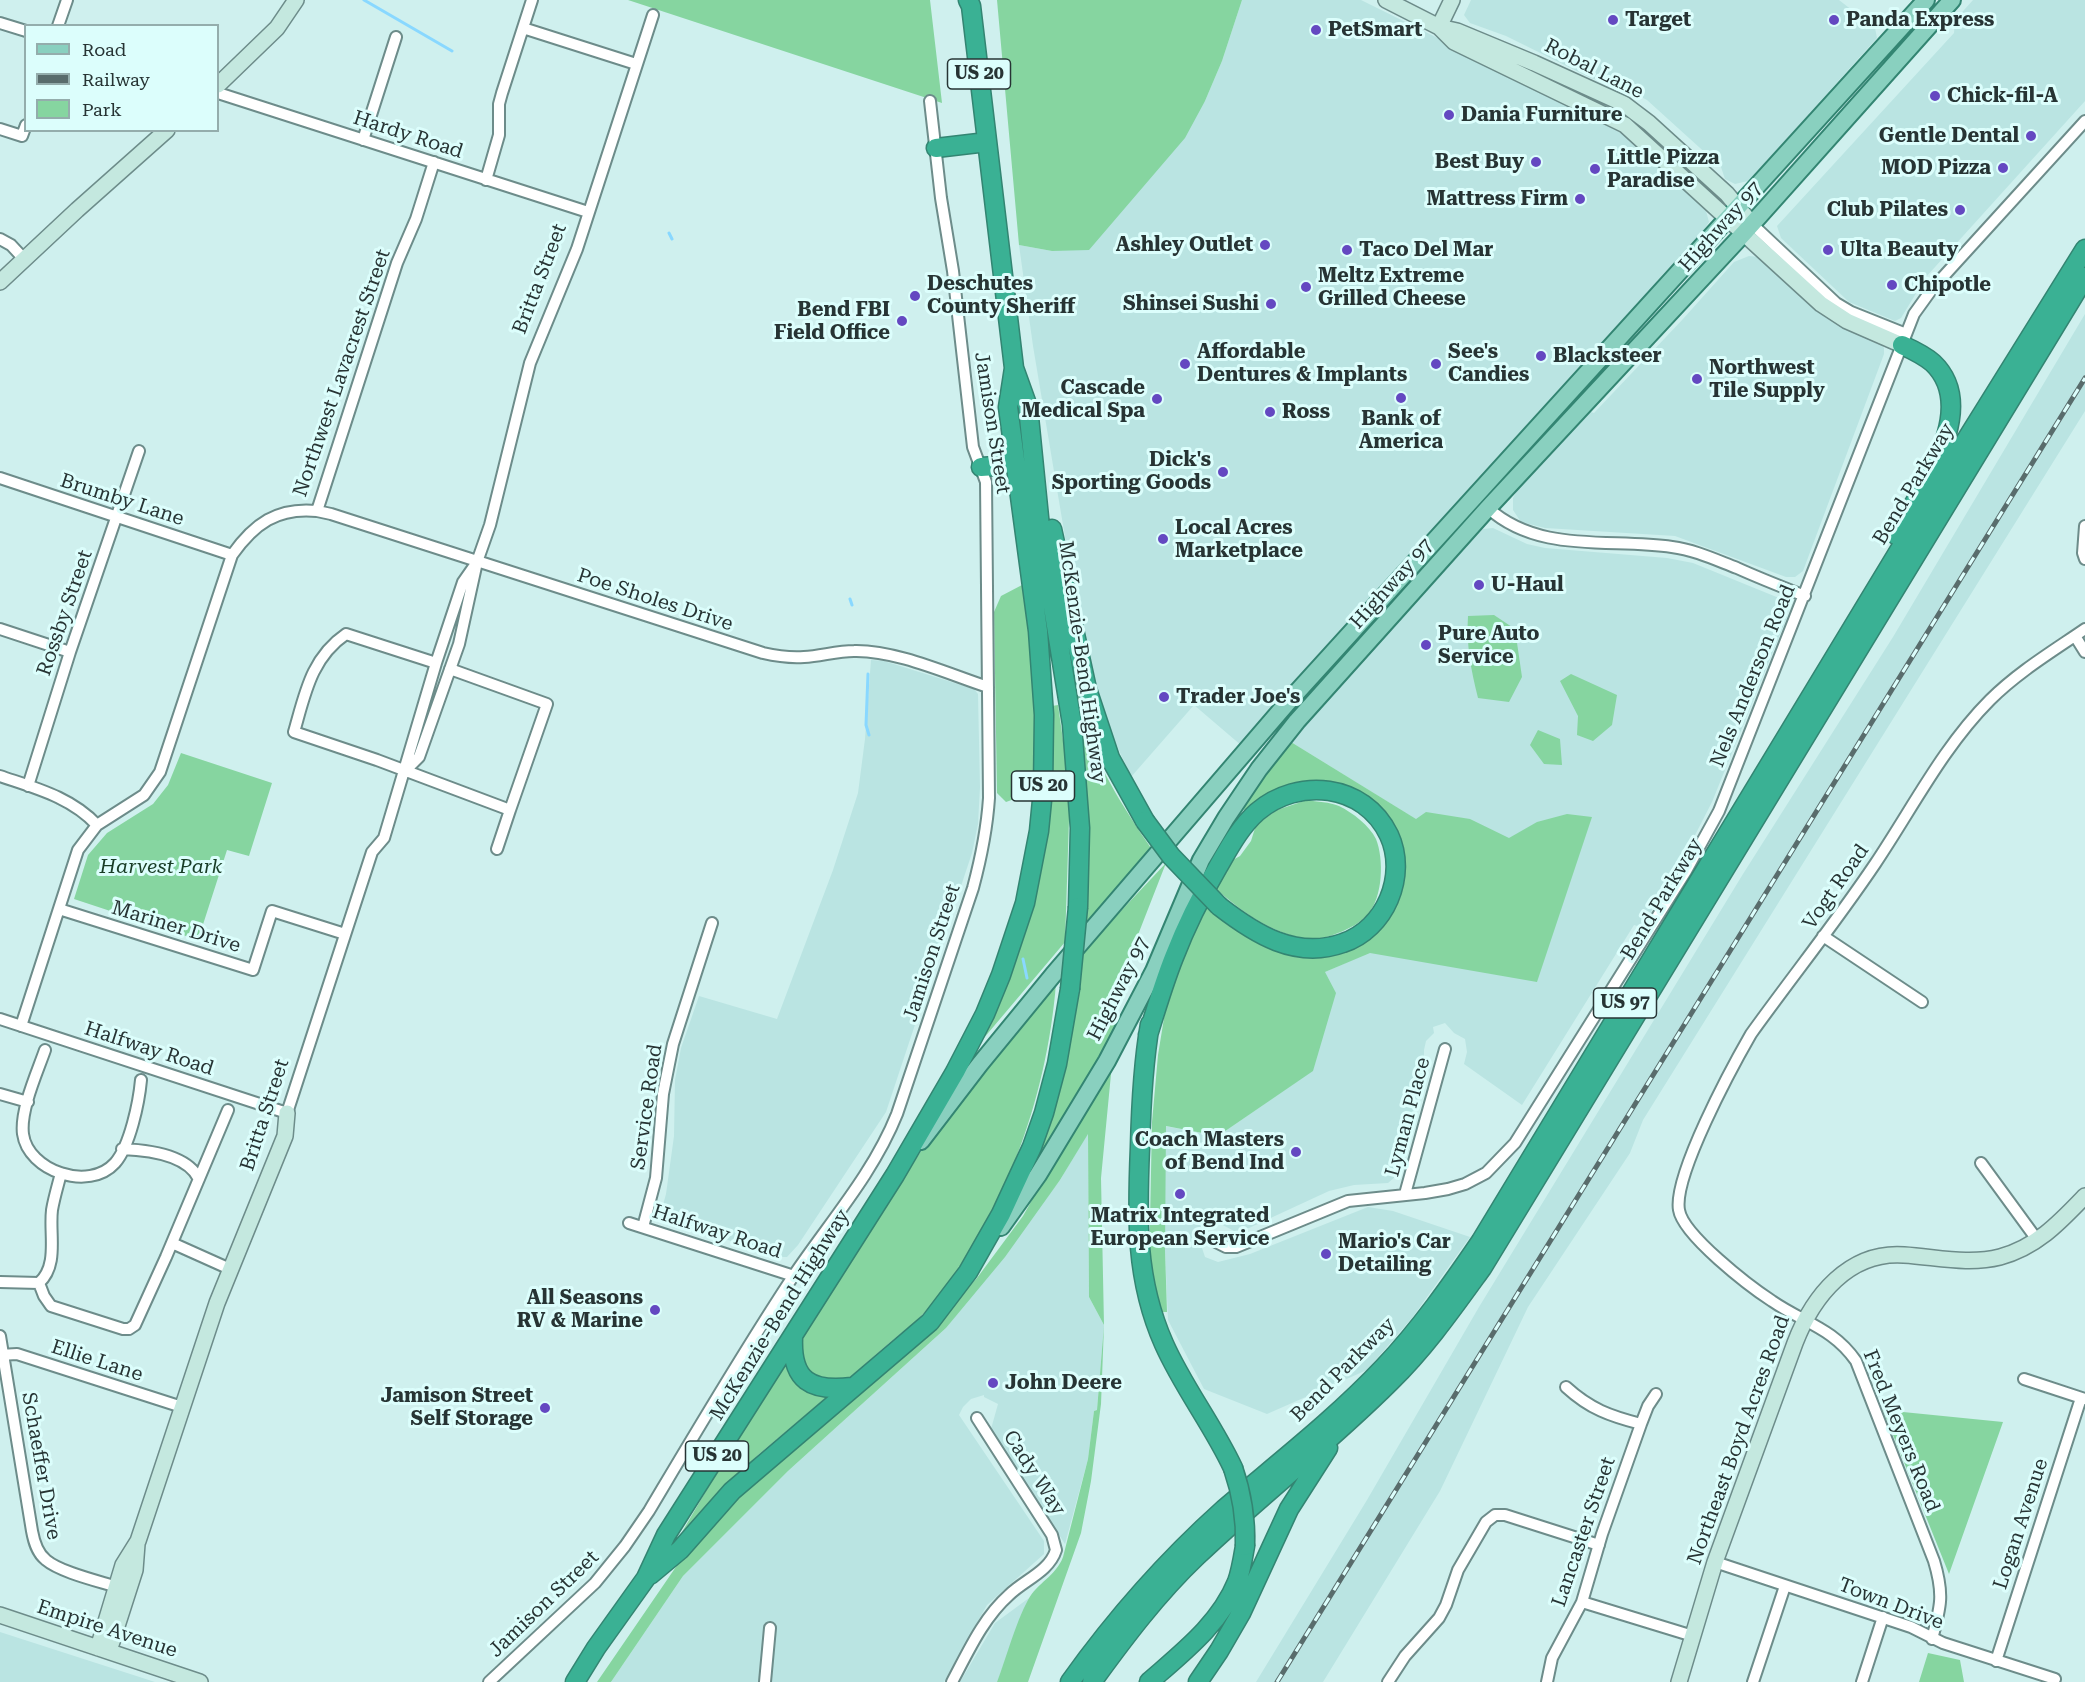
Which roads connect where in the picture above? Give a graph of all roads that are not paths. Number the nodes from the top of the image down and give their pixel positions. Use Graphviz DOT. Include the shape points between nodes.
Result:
graph roads {
  1 [pos="67,0"];
  2 [pos="296,0"];
  3 [pos="532,0"];
  4 [pos="1386,0"];
  5 [pos="1452,0"];
  6 [pos="1926,0"];
  7 [pos="1952,0"];
  8 [pos="971,2"];
  9 [pos="652,15"];
  10 [pos="0,22"];
  11 [pos="59,24"];
  12 [pos="1439,27"];
  13 [pos="523,28"];
  14 [pos="24,30"];
  15 [pos="396,37"];
  16 [pos="636,64"];
  17 [pos="219,84"];
  18 [pos="219,93"];
  19 [pos="930,101"];
  20 [pos="2085,121"];
  21 [pos="0,129"];
  22 [pos="24,130"];
  23 [pos="165,132"];
  24 [pos="363,140"];
  25 [pos="987,142"];
  26 [pos="936,148"];
  27 [pos="434,162"];
  28 [pos="486,180"];
  29 [pos="588,212"];
  30 [pos="1733,213"];
  31 [pos="1748,229"];
  32 [pos="0,239"];
  33 [pos="2085,249"];
  34 [pos="24,259"];
  35 [pos="2085,277"];
  36 [pos="0,282"];
  37 [pos="1904,339"];
  38 [pos="1014,368"];
  39 [pos="1028,407"];
  40 [pos="138,451"];
  41 [pos="1014,461"];
  42 [pos="981,467"];
  43 [pos="0,478"];
  44 [pos="1476,496"];
  45 [pos="1488,508"];
  46 [pos="317,511"];
  47 [pos="117,516"];
  48 [pos="2085,526"];
  49 [pos="232,555"];
  50 [pos="2085,559"];
  51 [pos="477,562"];
  52 [pos="1805,596"];
  53 [pos="1385,623"];
  54 [pos="0,629"];
  55 [pos="2085,629"];
  56 [pos="2075,636"];
  57 [pos="70,652"];
  58 [pos="2085,652"];
  59 [pos="1838,653"];
  60 [pos="436,663"];
  61 [pos="450,669"];
  62 [pos="988,687"];
  63 [pos="405,770"];
  64 [pos="0,776"];
  65 [pos="28,786"];
  66 [pos="510,810"];
  67 [pos="97,825"];
  68 [pos="497,849"];
  69 [pos="59,909"];
  70 [pos="712,923"];
  71 [pos="1174,925"];
  72 [pos="345,934"];
  73 [pos="1823,936"];
  74 [pos="1922,1002"];
  75 [pos="0,1019"];
  76 [pos="21,1026"];
  77 [pos="1148,1035"];
  78 [pos="45,1050"];
  79 [pos="1445,1050"];
  80 [pos="141,1080"];
  81 [pos="0,1094"];
  82 [pos="28,1102"];
  83 [pos="228,1110"];
  84 [pos="287,1113"];
  85 [pos="122,1149"];
  86 [pos="1981,1163"];
  87 [pos="61,1173"];
  88 [pos="895,1175"];
  89 [pos="199,1179"];
  90 [pos="1405,1194"];
  91 [pos="2085,1196"];
  92 [pos="1678,1209"];
  93 [pos="629,1223"];
  94 [pos="643,1227"];
  95 [pos="2038,1241"];
  96 [pos="1216,1242"];
  97 [pos="172,1243"];
  98 [pos="230,1269"];
  99 [pos="968,1272"];
  100 [pos="794,1276"];
  101 [pos="0,1282"];
  102 [pos="39,1283"];
  103 [pos="1803,1320"];
  104 [pos="0,1336"];
  105 [pos="793,1337"];
  106 [pos="1,1355"];
  107 [pos="2024,1379"];
  108 [pos="1566,1387"];
  109 [pos="852,1388"];
  110 [pos="1656,1394"];
  111 [pos="2083,1398"];
  112 [pos="182,1407"];
  113 [pos="977,1418"];
  114 [pos="1641,1424"];
  115 [pos="1338,1432"];
  116 [pos="138,1541"];
  117 [pos="1599,1545"];
  118 [pos="1715,1562"];
  119 [pos="646,1578"];
  120 [pos="1785,1586"];
  121 [pos="117,1587"];
  122 [pos="1582,1602"];
  123 [pos="0,1615"];
  124 [pos="1883,1617"];
  125 [pos="770,1628"];
  126 [pos="1693,1636"];
  127 [pos="1932,1639"];
  128 [pos="103,1650"];
  129 [pos="1996,1661"];
  130 [pos="2055,1679"];
  131 [pos="200,1682"];
  132 [pos="489,1682"];
  133 [pos="575,1682"];
  134 [pos="765,1682"];
  135 [pos="952,1682"];
  136 [pos="1070,1682"];
  137 [pos="1092,1682"];
  138 [pos="1149,1682"];
  139 [pos="1198,1682"];
  140 [pos="1388,1682"];
  141 [pos="1547,1682"];
  142 [pos="1679,1682"];
  143 [pos="1753,1682"];
  144 [pos="1862,1682"];
  1 -- 11 [label="street"];
  2 -- 17 [label="street" via="277,28"];
  3 -- 13 [label="street"];
  4 -- 12 [label="street, Robal Lane"];
  5 -- 12 [label="street"];
  6 -- 30 [label="main road, Highway 97"];
  7 -- 31 [label="main road, Highway 97"];
  8 -- 25 [label="highway, McKenzie-Bend Highway / US 20"];
  9 -- 16 [label="street, Britta Street"];
  10 -- 14 [label="street"];
  12 -- 30 [label="street, Robal Lane" via="1527,59 1624,104 1727,194"];
  13 -- 16 [label="street"];
  13 -- 28 [label="street" via="502,93 499,135"];
  15 -- 24 [label="street"];
  16 -- 29 [label="street, Britta Street"];
  18 -- 24 [label="street, Hardy Road"];
  19 -- 26 [label="street, Jamison Street"];
  20 -- 37 [label="street, Nels Anderson Road" via="1932,289 1914,314"];
  21 -- 22 [label="street" via="22,136"];
  23 -- 34 [label="street"];
  24 -- 27 [label="street, Hardy Road"];
  25 -- 26 [label="highway"];
  25 -- 38 [label="highway, McKenzie-Bend Highway / US 20"];
  26 -- 42 [label="street, Jamison Street" via="974,447"];
  27 -- 28 [label="street, Hardy Road"];
  27 -- 46 [label="street, Northwest Lavacrest Street"];
  28 -- 29 [label="street, Hardy Road"];
  29 -- 51 [label="street, Britta Street" via="530,363 490,525"];
  30 -- 31 [label="street, Robal Lane"];
  30 -- 44 [label="main road, Highway 97"];
  31 -- 37 [label="street, Robal Lane" via="1829,310 1847,321"];
  31 -- 45 [label="main road, Highway 97"];
  32 -- 34 [label="street"];
  33 -- 59 [label="highway, Bend Parkway / US 97"];
  34 -- 36 [label="street"];
  35 -- 115 [label="highway, Bend Parkway / US 97" via="1482,1268 1437,1330 1392,1381"];
  37 -- 52 [label="street, Nels Anderson Road"];
  37 -- 59 [label="highway" via="1931,361 1947,383 1952,406 1949,430 1860,600"];
  38 -- 39 [label="highway, McKenzie-Bend Highway / US 20"];
  38 -- 41 [label="highway, McKenzie-Bend Highway / US 20" via="1008,407"];
  39 -- 77 [label="highway, bridge" via="1086,688 1110,758 1145,821 1186,873 1219,906 1242,924 1279,943 1316,949 1348,942 1375,923 1389,900 1395,864 1389,836 1369,809 1343,794 1325,790 1309,789 1280,796 1256,813 1234,838 1198,903 1174,957"];
  39 -- 99 [label="highway, McKenzie-Bend Highway / US 20, bridge" via="1040,527 1074,746 1080,828 1078,907 1070,989 1044,1113 1001,1214"];
  40 -- 47 [label="street, Rossby Street"];
  41 -- 42 [label="highway"];
  41 -- 88 [label="highway, McKenzie-Bend Highway / US 20" via="1042,671 1044,754 1039,831 1025,903 1001,975 968,1049"];
  42 -- 62 [label="street, Jamison Street" via="986,482"];
  43 -- 47 [label="street, Brumby Lane"];
  44 -- 53 [label="main road" via="1476,510 1419,573"];
  44 -- 88 [label="main road, Highway 97" via="1288,702 1053,975"];
  45 -- 52 [label="street" via="1512,526 1535,535 1682,549"];
  45 -- 53 [label="main road, Highway 97"];
  46 -- 49 [label="street, Northwest Lavacrest Street" via="301,509 273,516 250,532"];
  46 -- 51 [label="street, Poe Sholes Drive"];
  47 -- 49 [label="street, Brumby Lane"];
  47 -- 57 [label="street, Rossby Street"];
  48 -- 50 [label="street"];
  49 -- 67 [label="street, Northwest Lavacrest Street" via="160,772 144,795"];
  51 -- 60 [label="street, Britta Street" via="463,582"];
  51 -- 61 [label="street, Britta Street"];
  51 -- 62 [label="street, Poe Sholes Drive" via="763,653 783,657 878,653"];
  52 -- 90 [label="street, Nels Anderson Road" via="1719,811 1686,871 1515,1143 1486,1173 1465,1184"];
  53 -- 71 [label="main road, Highway 97" via="1259,769 1209,846"];
  54 -- 57 [label="street"];
  55 -- 56 [label="street, Vogt Road"];
  56 -- 58 [label="street"];
  56 -- 73 [label="street, Vogt Road" via="2011,682 1964,730"];
  57 -- 65 [label="street, Rossby Street"];
  59 -- 136 [label="highway, Bend Parkway / US 97" via="1487,1231 1442,1297 1384,1367 1224,1510 1133,1600"];
  60 -- 63 [label="street, Britta Street"];
  60 -- 63 [label="street" via="346,634 323,653 312,673 294,732"];
  61 -- 63 [label="street, Britta Street" via="419,757"];
  61 -- 66 [label="street" via="547,704"];
  62 -- 100 [label="street, Jamison Street" via="987,825 973,888 889,1135"];
  63 -- 66 [label="street"];
  63 -- 72 [label="street, Britta Street" via="384,838 372,852"];
  64 -- 65 [label="street"];
  65 -- 67 [label="street" via="72,803"];
  66 -- 68 [label="street"];
  67 -- 69 [label="street, Northwest Lavacrest Street" via="78,850"];
  69 -- 72 [label="street, Mariner Drive" via="253,970 272,911"];
  69 -- 76 [label="street, Northwest Lavacrest Street"];
  70 -- 94 [label="street, Service Road" via="673,1044 663,1094 656,1178"];
  71 -- 77 [label="highway"];
  71 -- 99 [label="main road, Highway 97" via="1107,1061 1038,1175"];
  72 -- 84 [label="street, Britta Street"];
  73 -- 74 [label="street"];
  73 -- 92 [label="street, Vogt Road" via="1736,1060 1693,1150 1678,1193"];
  75 -- 76 [label="street, Halfway Road"];
  76 -- 84 [label="street, Halfway Road"];
  77 -- 138 [label="highway, bridge" via="1138,1193 1145,1289 1165,1345 1233,1468 1246,1525 1237,1582 1224,1606 1195,1641"];
  78 -- 82 [label="street"];
  79 -- 90 [label="street, Lyman Place"];
  80 -- 85 [label="street"];
  81 -- 82 [label="street"];
  82 -- 87 [label="street" via="23,1122 27,1148 48,1168"];
  83 -- 89 [label="street"];
  84 -- 98 [label="street, Britta Street" via="285,1136"];
  85 -- 87 [label="street" via="116,1162 99,1173"];
  85 -- 89 [label="street" via="168,1156 196,1172"];
  86 -- 95 [label="street"];
  87 -- 102 [label="street" via="52,1212 51,1261"];
  88 -- 105 [label="highway, McKenzie-Bend Highway / US 20"];
  89 -- 97 [label="street"];
  90 -- 96 [label="street, Nels Anderson Road" via="1348,1201 1236,1247"];
  91 -- 95 [label="street, Northeast Boyd Acres Road"];
  92 -- 103 [label="street, Fred Meyers Road" via="1690,1231 1725,1264 1771,1301"];
  93 -- 94 [label="street, Halfway Road"];
  94 -- 100 [label="street, Halfway Road"];
  95 -- 103 [label="street, Northeast Boyd Acres Road" via="1979,1261 1894,1254 1872,1257 1834,1280"];
  97 -- 98 [label="street"];
  97 -- 102 [label="street" via="139,1319 129,1329 51,1306"];
  98 -- 112 [label="street, Britta Street"];
  99 -- 109 [label="highway, McKenzie-Bend Highway / US 20" via="930,1322"];
  100 -- 132 [label="street, Jamison Street" via="625,1546 596,1584"];
  101 -- 102 [label="street"];
  103 -- 118 [label="street, Northeast Boyd Acres Road"];
  103 -- 127 [label="street, Fred Meyers Road" via="1826,1330 1846,1346 1856,1361 1940,1580 1940,1611"];
  104 -- 106 [label="street, Schaeffer Drive"];
  105 -- 109 [label="highway" via="795,1365 804,1378 819,1388"];
  105 -- 119 [label="highway, McKenzie-Bend Highway / US 20" via="666,1535"];
  106 -- 112 [label="street, Ellie Lane" via="18,1354"];
  106 -- 121 [label="street, Schaeffer Drive" via="37,1551 57,1567"];
  107 -- 111 [label="street"];
  108 -- 114 [label="street" via="1599,1411"];
  109 -- 119 [label="highway, McKenzie-Bend Highway / US 20" via="732,1491 680,1550"];
  110 -- 114 [label="street, Lancaster Street"];
  111 -- 129 [label="street, Logan Avenue"];
  112 -- 116 [label="street, Britta Street"];
  113 -- 135 [label="street, Cady Way" via="1052,1535 1056,1550 1049,1562 1009,1595 985,1623"];
  114 -- 117 [label="street, Lancaster Street"];
  115 -- 137 [label="highway, Bend Parkway / US 97" via="1196,1557 1134,1624"];
  115 -- 139 [label="highway" via="1289,1509 1241,1613"];
  116 -- 121 [label="street, Britta Street" via="123,1565"];
  116 -- 128 [label="street, Britta Street" via="135,1570"];
  117 -- 122 [label="street, Lancaster Street"];
  117 -- 140 [label="street" via="1495,1515 1486,1522 1458,1570 1439,1618"];
  118 -- 120 [label="street, Town Drive"];
  118 -- 126 [label="street, Northeast Boyd Acres Road"];
  119 -- 133 [label="highway, US 20"];
  120 -- 124 [label="street, Town Drive"];
  120 -- 143 [label="street"];
  121 -- 128 [label="street, Britta Street"];
  122 -- 126 [label="street"];
  122 -- 141 [label="street, Lancaster Street" via="1552,1658"];
  123 -- 128 [label="street, Empire Avenue"];
  124 -- 127 [label="street, Town Drive"];
  124 -- 144 [label="street"];
  125 -- 134 [label="street"];
  126 -- 142 [label="street, Northeast Boyd Acres Road"];
  127 -- 129 [label="street, Town Drive"];
  128 -- 131 [label="street, Empire Avenue"];
  129 -- 130 [label="street, Town Drive"];
}
